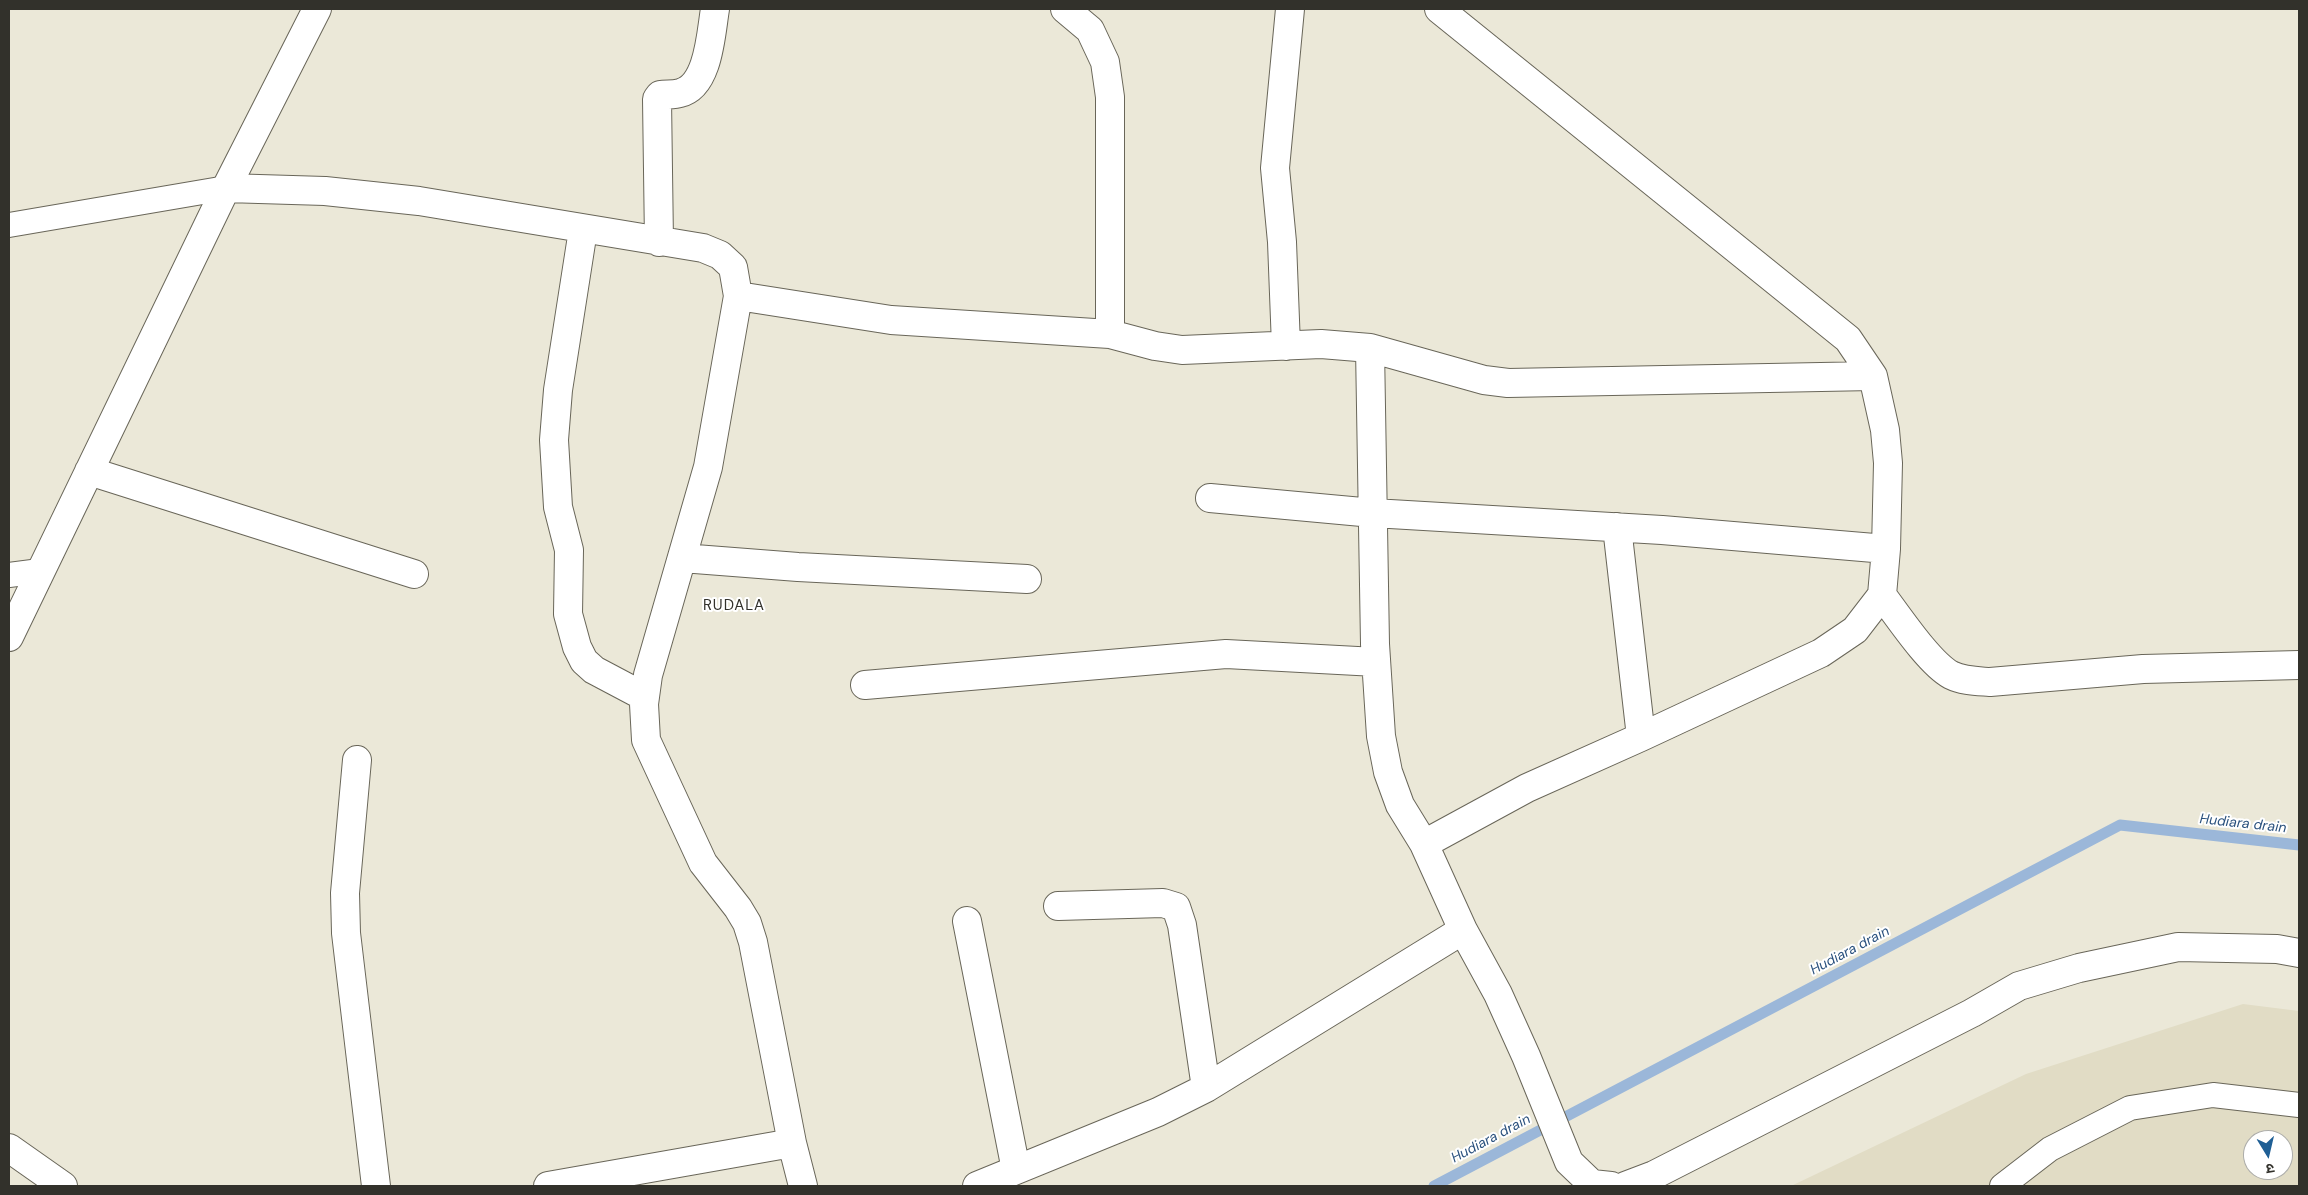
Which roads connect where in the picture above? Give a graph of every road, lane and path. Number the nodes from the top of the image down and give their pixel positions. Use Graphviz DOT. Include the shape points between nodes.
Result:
graph roads {
  1 [pos="317,9"];
  2 [pos="714,9"];
  3 [pos="1065,9"];
  4 [pos="1290,9"];
  5 [pos="1438,9"];
  6 [pos="226,188"];
  7 [pos="9,225"];
  8 [pos="583,230"];
  9 [pos="659,242"];
  10 [pos="738,296"];
  11 [pos="1110,334"];
  12 [pos="1286,346"];
  13 [pos="1370,348"];
  14 [pos="1873,376"];
  15 [pos="89,471"];
  16 [pos="1210,498"];
  17 [pos="1373,513"];
  18 [pos="1617,527"];
  19 [pos="1886,548"];
  20 [pos="682,558"];
  21 [pos="40,571"];
  22 [pos="414,574"];
  23 [pos="9,575"];
  24 [pos="1027,579"];
  25 [pos="1882,595"];
  26 [pos="9,637"];
  27 [pos="1376,662"];
  28 [pos="2299,665"];
  29 [pos="865,685"];
  30 [pos="645,697"];
  31 [pos="1641,737"];
  32 [pos="358,760"];
  33 [pos="1424,844"];
  34 [pos="1058,906"];
  35 [pos="967,921"];
  36 [pos="1463,930"];
  37 [pos="2299,953"];
  38 [pos="1206,1088"];
  39 [pos="2299,1105"];
  40 [pos="792,1143"];
  41 [pos="9,1148"];
  42 [pos="1016,1170"];
  43 [pos="63,1186"];
  44 [pos="376,1186"];
  45 [pos="548,1186"];
  46 [pos="803,1186"];
  47 [pos="977,1186"];
  48 [pos="1611,1186"];
  49 [pos="1625,1186"];
  50 [pos="2002,1186"];
  1 -- 6 [label="street"];
  2 -- 9 [label="street" via="706,62 698,78 689,89 660,95 657,99"];
  3 -- 11 [label="street" via="1090,30 1105,62 1110,97"];
  4 -- 12 [label="street" via="1275,168"];
  5 -- 14 [label="street" via="1848,339"];
  6 -- 7 [label="lane"];
  6 -- 8 [label="street" via="325,191 419,201"];
  6 -- 15 [label="street"];
  8 -- 9 [label="street"];
  8 -- 30 [label="street" via="558,390 554,440 558,507 568,550 568,614 584,661 594,670"];
  9 -- 10 [label="street" via="703,248 720,255 733,267"];
  10 -- 11 [label="street" via="891,320"];
  10 -- 20 [label="street" via="708,467"];
  11 -- 12 [label="street" via="1182,350"];
  12 -- 13 [label="street" via="1321,344"];
  13 -- 14 [label="street" via="1484,380 1508,383"];
  13 -- 17 [label="street"];
  14 -- 19 [label="street" via="1885,430 1888,463"];
  15 -- 21 [label="street"];
  15 -- 22 [label="street"];
  16 -- 17 [label="street"];
  17 -- 18 [label="street"];
  17 -- 27 [label="street"];
  18 -- 19 [label="street"];
  18 -- 31 [label="street"];
  19 -- 25 [label="street"];
  20 -- 24 [label="street"];
  20 -- 30 [label="street" via="648,675"];
  21 -- 23 [label="lane"];
  21 -- 26 [label="street"];
  25 -- 28 [label="street" via="1932,658 1951,675 1969,681 2143,669"];
  25 -- 31 [label="street" via="1856,630 1820,653"];
  27 -- 29 [label="street" via="1226,654"];
  27 -- 33 [label="street" via="1381,736 1388,772 1400,805"];
  30 -- 40 [label="street" via="646,740 658,771 703,863 747,923"];
  31 -- 33 [label="street" via="1527,788"];
  32 -- 44 [label="street" via="345,893 346,934"];
  33 -- 36 [label="street"];
  34 -- 38 [label="street" via="1163,902 1176,908 1182,925"];
  35 -- 42 [label="street"];
  36 -- 38 [label="street"];
  36 -- 48 [label="street" via="1498,994 1569,1162 1592,1184"];
  37 -- 49 [label="street" via="2277,949 2178,947 2079,968 2019,986 1672,1166"];
  38 -- 42 [label="street" via="1158,1112"];
  39 -- 50 [label="lane" via="2213,1095 2130,1108 2050,1149"];
  40 -- 45 [label="street"];
  40 -- 46 [label="street"];
  41 -- 43 [label="street"];
  42 -- 47 [label="street"];
}
